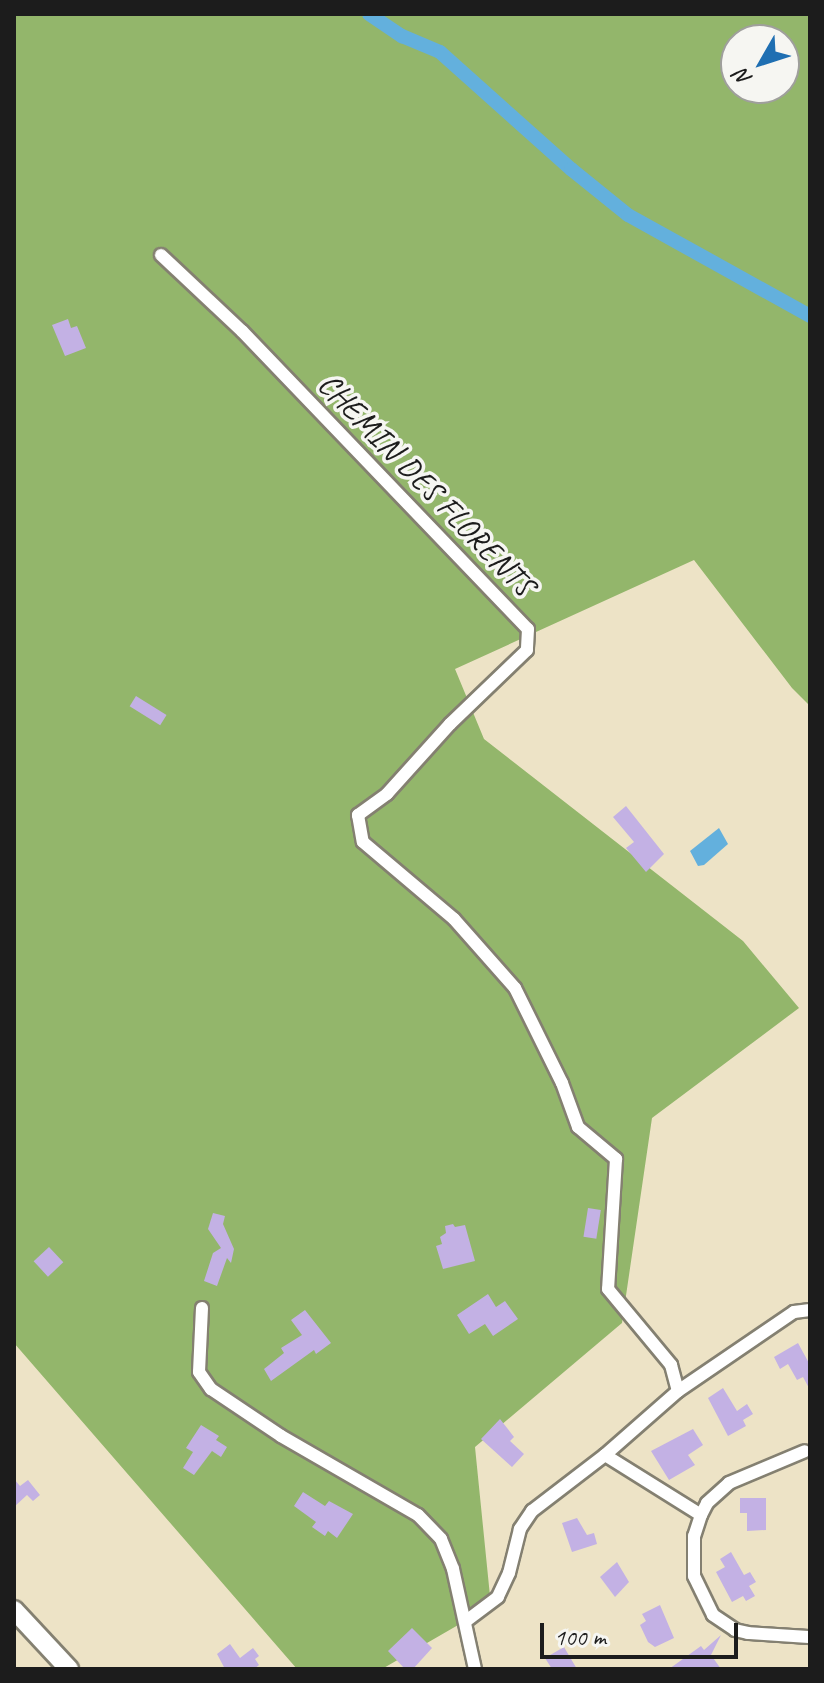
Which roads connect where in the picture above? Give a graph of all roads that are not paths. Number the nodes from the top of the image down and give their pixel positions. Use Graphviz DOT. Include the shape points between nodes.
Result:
graph roads {
  1 [pos="161,255"];
  2 [pos="202,1308"];
  3 [pos="810,1310"];
  4 [pos="678,1391"];
  5 [pos="805,1451"];
  6 [pos="605,1455"];
  7 [pos="701,1515"];
  8 [pos="14,1610"];
  9 [pos="466,1621"];
  10 [pos="810,1637"];
  11 [pos="69,1669"];
  12 [pos="475,1669"];
  1 -- 4 [label="street, CHEMIN DES FLORENTS" via="242,331 528,629 527,650 387,794 358,815 363,842 454,919 515,988 578,1127 616,1159 608,1289 671,1365"];
  2 -- 9 [label="street" via="199,1372 205,1383 281,1436 431,1526 453,1569"];
  3 -- 4 [label="street" via="794,1312"];
  4 -- 6 [label="street"];
  5 -- 7 [label="street" via="729,1483"];
  6 -- 7 [label="street"];
  6 -- 9 [label="street" via="524,1520 498,1597"];
  7 -- 10 [label="street" via="694,1536 694,1576 713,1615 748,1633"];
  8 -- 11 [label="street"];
  9 -- 12 [label="street"];
}
